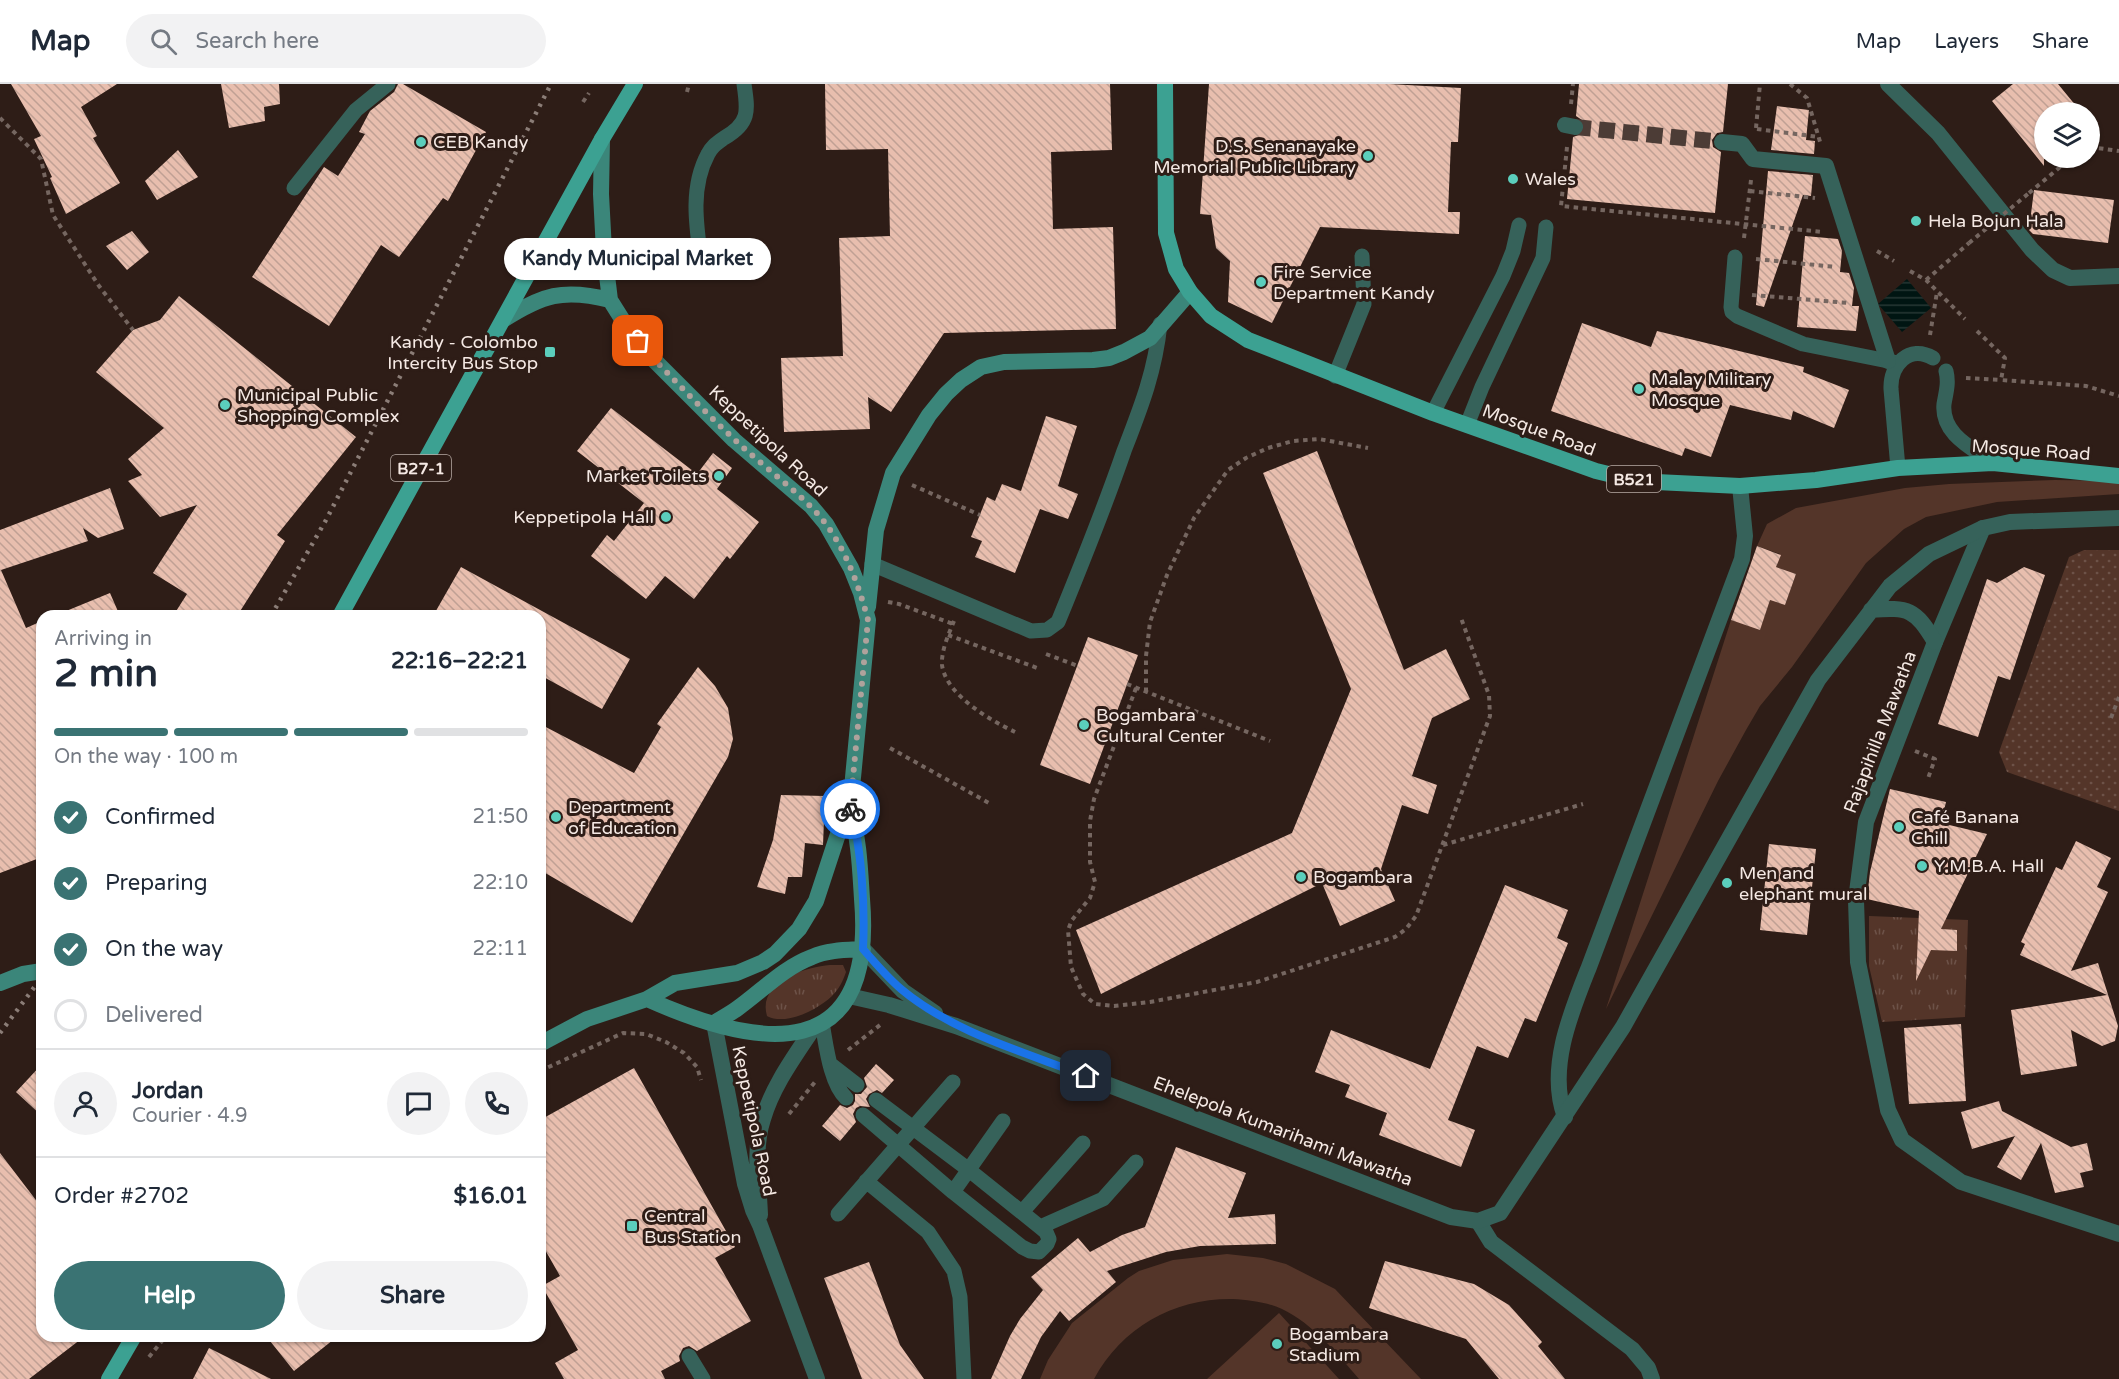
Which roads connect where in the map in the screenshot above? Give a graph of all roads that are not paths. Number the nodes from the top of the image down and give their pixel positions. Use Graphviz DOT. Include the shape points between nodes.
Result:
graph roads {
  1 [pos="388,84"];
  2 [pos="634,84"];
  3 [pos="744,84"];
  4 [pos="1166,84"];
  5 [pos="1888,84"];
  6 [pos="602,139"];
  7 [pos="1722,142"];
  8 [pos="294,188"];
  9 [pos="1519,225"];
  10 [pos="1546,227"];
  11 [pos="1362,256"];
  12 [pos="1735,257"];
  13 [pos="702,267"];
  14 [pos="2119,276"];
  15 [pos="1190,292"];
  16 [pos="609,300"];
  17 [pos="503,320"];
  18 [pos="1160,324"];
  19 [pos="1930,356"];
  20 [pos="1893,362"];
  21 [pos="1947,374"];
  22 [pos="1335,376"];
  23 [pos="1433,413"];
  24 [pos="1467,425"];
  25 [pos="1993,463"];
  26 [pos="1898,468"];
  27 [pos="2119,476"];
  28 [pos="1740,486"];
  29 [pos="2119,518"];
  30 [pos="1983,528"];
  31 [pos="872,564"];
  32 [pos="343,610"];
  33 [pos="1871,610"];
  34 [pos="868,620"];
  35 [pos="1935,642"];
  36 [pos="850,808"];
  37 [pos="863,949"];
  38 [pos="36,972"];
  39 [pos="0,983"];
  40 [pos="849,996"];
  41 [pos="647,999"];
  42 [pos="714,1023"];
  43 [pos="818,1025"];
  44 [pos="956,1026"];
  45 [pos="546,1041"];
  46 [pos="830,1064"];
  47 [pos="953,1082"];
  48 [pos="857,1085"];
  49 [pos="846,1098"];
  50 [pos="876,1100"];
  51 [pos="863,1115"];
  52 [pos="1565,1117"];
  53 [pos="1003,1121"];
  54 [pos="912,1129"];
  55 [pos="1083,1143"];
  56 [pos="898,1145"];
  57 [pos="1136,1162"];
  58 [pos="969,1170"];
  59 [pos="866,1181"];
  60 [pos="953,1192"];
  61 [pos="1022,1212"];
  62 [pos="838,1214"];
  63 [pos="1478,1221"];
  64 [pos="760,1225"];
  65 [pos="1040,1227"];
  66 [pos="2119,1234"];
  67 [pos="131,1342"];
  68 [pos="688,1356"];
  69 [pos="109,1379"];
  70 [pos="703,1379"];
  71 [pos="817,1379"];
  72 [pos="964,1379"];
  73 [pos="1652,1379"];
  1 -- 8 [label="lane" via="356,110"];
  2 -- 6 [label="main road, B27-1"];
  3 -- 13 [label="lane" via="745,120 738,130 715,144 701,173 695,200"];
  4 -- 15 [label="main road, Mosque Road / B521" via="1166,233 1176,269"];
  5 -- 14 [label="street" via="1938,133 2032,250 2053,270 2070,278"];
  6 -- 16 [label="main road, Keppetipola Road" via="601,194"];
  6 -- 17 [label="main road, B27-1"];
  7 -- 20 [label="street" via="1742,144 1753,159 1826,166"];
  9 -- 23 [label="lane" via="1503,276"];
  10 -- 24 [label="lane" via="1543,258"];
  11 -- 22 [label="lane" via="1364,304"];
  12 -- 20 [label="lane" via="1731,307 1737,316 1803,344"];
  15 -- 18 [label="main road"];
  15 -- 22 [label="main road, Mosque Road / B521" via="1210,316 1248,340"];
  16 -- 17 [label="main road" via="570,293 548,297"];
  16 -- 34 [label="main road, Keppetipola Road" via="649,354 734,440 811,506 826,524 851,568"];
  17 -- 32 [label="main road, B27-1"];
  18 -- 31 [label="main road" via="1150,338 1109,358 1005,362 981,367 961,380 929,415 893,473 876,530"];
  18 -- 31 [label="lane" via="1151,379 1058,622 1047,630 1031,631"];
  19 -- 20 [label="lane" via="1914,354"];
  20 -- 26 [label="lane"];
  21 -- 25 [label="lane" via="1944,419 1955,437"];
  22 -- 23 [label="main road, Mosque Road / B521"];
  23 -- 24 [label="main road, Mosque Road / B521"];
  24 -- 28 [label="main road, Mosque Road / B521" via="1596,471 1656,482"];
  25 -- 26 [label="main road, Mosque Road / B521"];
  25 -- 27 [label="main road, Mosque Road / B521"];
  26 -- 28 [label="main road, Mosque Road / B521"];
  28 -- 52 [label="street" via="1745,536 1742,559 1569,1016 1557,1082"];
  29 -- 30 [label="street" via="2010,522"];
  30 -- 33 [label="street" via="1909,568"];
  30 -- 35 [label="street, Rajapihilla Mawatha"];
  31 -- 34 [label="main road"];
  33 -- 35 [label="street" via="1898,608 1921,618"];
  33 -- 52 [label="street" via="1818,680 1623,1027"];
  34 -- 36 [label="main road, Keppetipola Road"];
  35 -- 66 [label="street, Rajapihilla Mawatha" via="1866,822 1856,900 1858,962 1888,1110 1902,1140 1961,1182"];
  36 -- 37 [label="main road, Keppetipola Road" via="856,829"];
  36 -- 41 [label="main road, Keppetipola Road" via="816,901 799,929 775,954 749,969 675,983"];
  37 -- 40 [label="main road, Keppetipola Road" via="859,976"];
  37 -- 42 [label="main road" via="841,950 799,962"];
  37 -- 44 [label="street" via="903,991"];
  38 -- 39 [label="main road"];
  40 -- 43 [label="main road" via="842,1008"];
  40 -- 44 [label="street, Ehelepola Kumarihami Mawatha"];
  41 -- 42 [label="main road"];
  41 -- 45 [label="main road, Keppetipola Road" via="587,1019"];
  42 -- 43 [label="main road" via="774,1036"];
  42 -- 64 [label="street, Keppetipola Road" via="745,1184"];
  43 -- 46 [label="lane"];
  43 -- 64 [label="street, Keppetipola Road" via="777,1084 763,1120 758,1152"];
  44 -- 63 [label="street, Ehelepola Kumarihami Mawatha" via="1451,1217"];
  46 -- 48 [label="lane"];
  46 -- 49 [label="lane"];
  47 -- 54 [label="lane"];
  50 -- 54 [label="lane"];
  51 -- 56 [label="lane"];
  52 -- 63 [label="street" via="1500,1213"];
  53 -- 58 [label="lane"];
  54 -- 56 [label="lane"];
  54 -- 58 [label="lane"];
  55 -- 61 [label="lane"];
  56 -- 59 [label="lane"];
  56 -- 60 [label="lane"];
  57 -- 65 [label="lane" via="1103,1199"];
  58 -- 60 [label="lane"];
  58 -- 61 [label="lane"];
  59 -- 62 [label="lane"];
  59 -- 72 [label="lane" via="928,1232 954,1271 960,1297"];
  60 -- 65 [label="lane" via="1030,1251 1039,1252 1047,1244 1049,1239"];
  61 -- 65 [label="lane"];
  63 -- 73 [label="street" via="1491,1242 1632,1349"];
  64 -- 71 [label="street, Keppetipola Road"];
  67 -- 69 [label="main road"];
  68 -- 70 [label="lane"];
}
